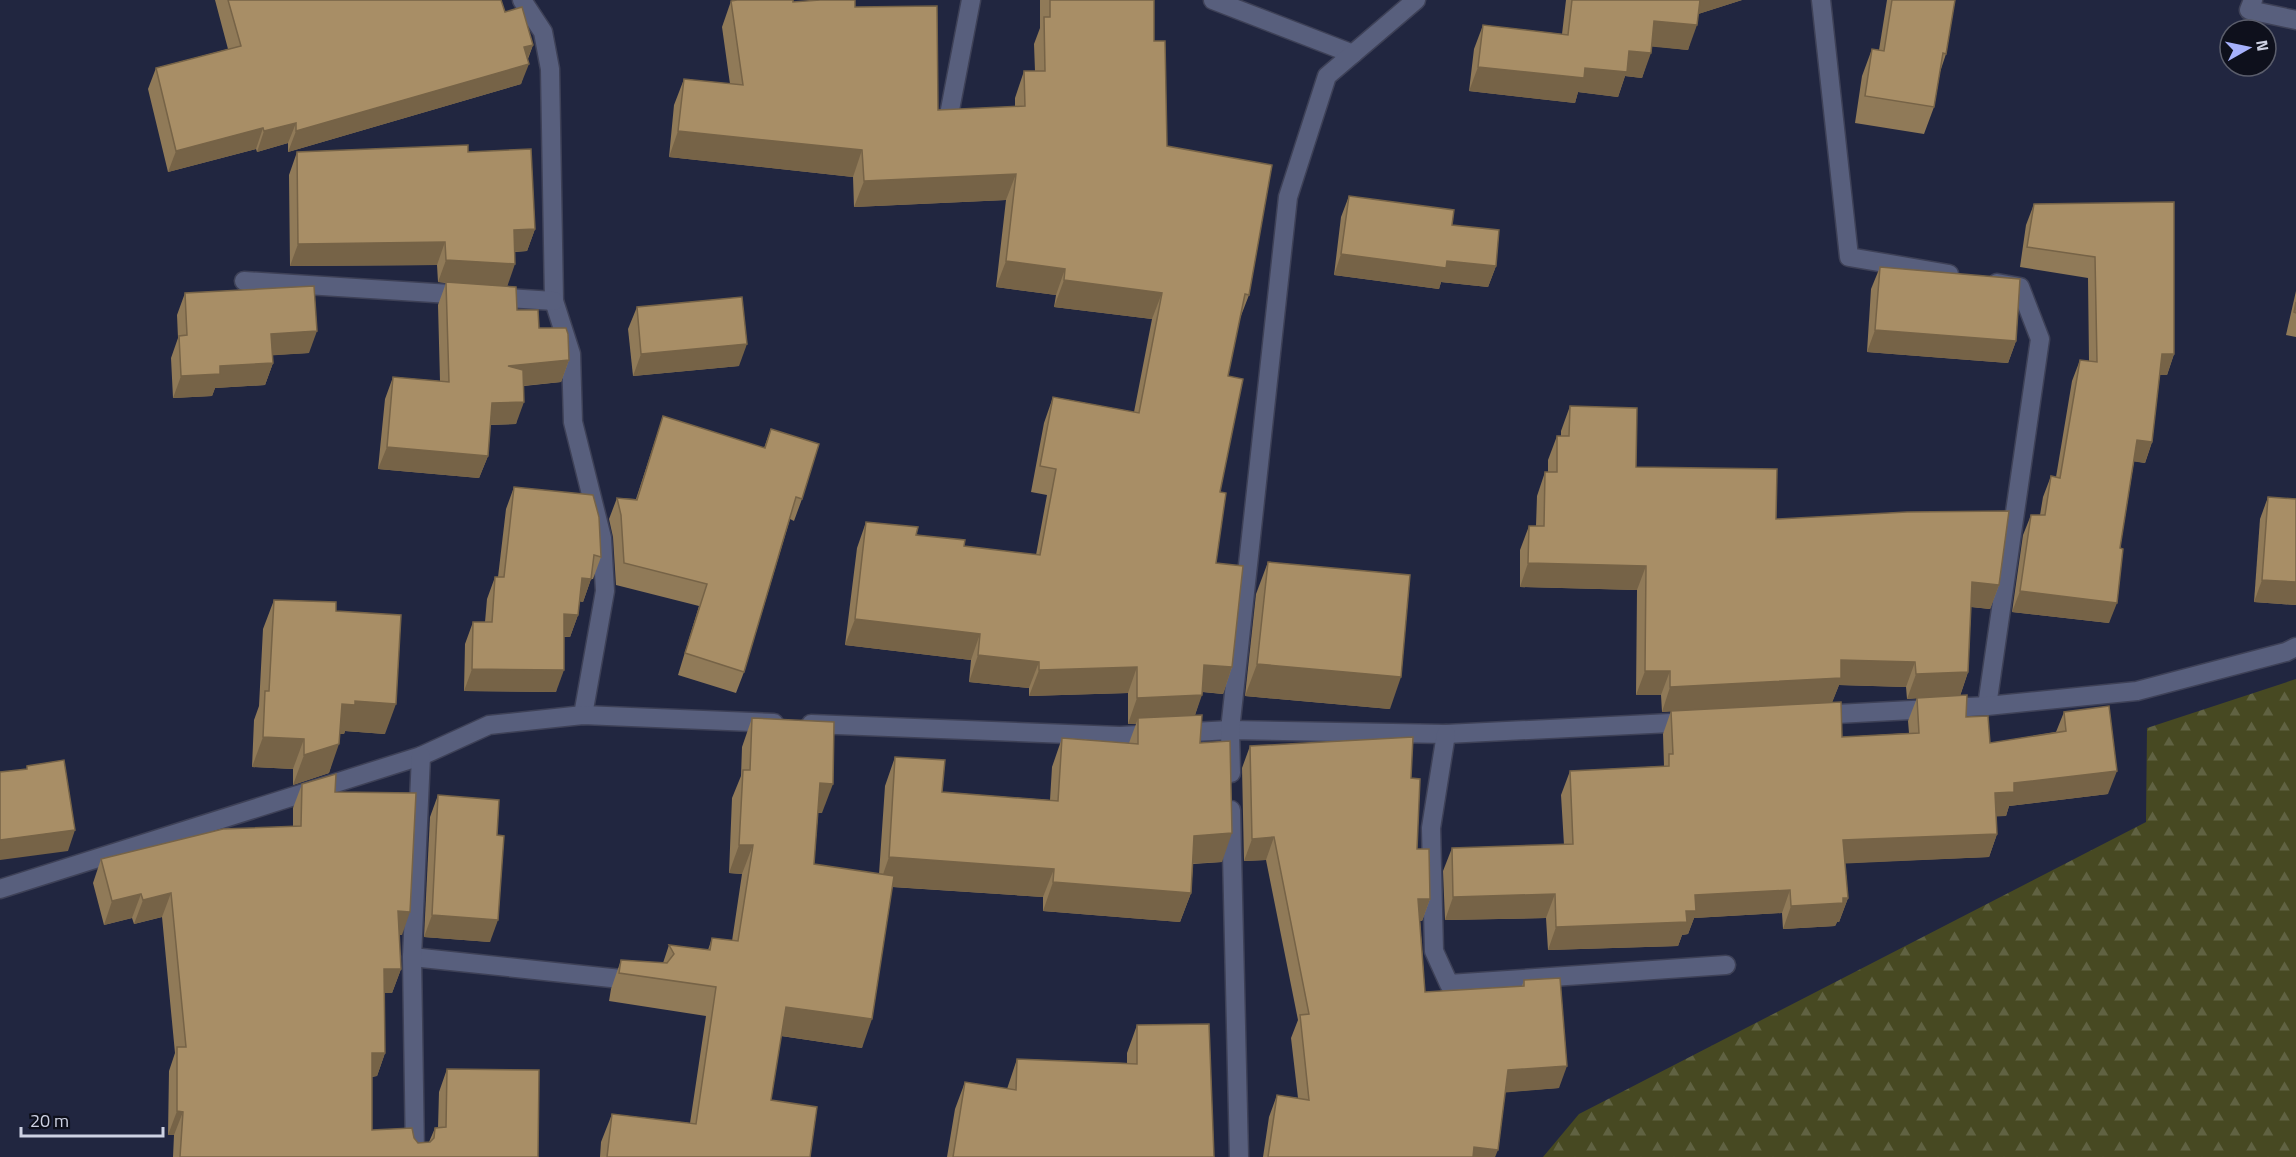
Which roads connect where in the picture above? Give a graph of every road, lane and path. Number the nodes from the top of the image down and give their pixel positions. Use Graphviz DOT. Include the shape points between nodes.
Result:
graph roads {
  1 [pos="522,0"];
  2 [pos="971,0"];
  3 [pos="1213,0"];
  4 [pos="1416,0"];
  5 [pos="1821,0"];
  6 [pos="2253,0"];
  7 [pos="2296,20"];
  8 [pos="1353,54"];
  9 [pos="949,115"];
  10 [pos="244,281"];
  11 [pos="554,301"];
  12 [pos="2296,647"];
  13 [pos="1987,706"];
  14 [pos="583,715"];
  15 [pos="1798,716"];
  16 [pos="1704,721"];
  17 [pos="1230,730"];
  18 [pos="1446,734"];
  19 [pos="421,756"];
  20 [pos="0,889"];
  21 [pos="412,957"];
  22 [pos="1726,965"];
  23 [pos="652,982"];
  24 [pos="415,1157"];
  25 [pos="1239,1157"];
  1 -- 11 [label="street" via="543,32 550,69"];
  2 -- 9 [label="street"];
  3 -- 8 [label="street"];
  4 -- 8 [label="street"];
  5 -- 13 [label="street" via="1849,258 2020,287 2040,339"];
  6 -- 7 [label="street" via="2249,10"];
  8 -- 17 [label="street" via="1327,76 1288,197"];
  10 -- 11 [label="street"];
  11 -- 14 [label="street" via="571,354 573,422 602,538 605,591"];
  12 -- 13 [label="street" via="2137,690"];
  13 -- 15 [label="street"];
  14 -- 17 [label="street" via="1120,736"];
  14 -- 19 [label="street" via="489,725"];
  16 -- 18 [label="street"];
  17 -- 18 [label="street"];
  17 -- 25 [label="street"];
  18 -- 22 [label="street" via="1431,828 1434,951 1449,984"];
  19 -- 20 [label="street"];
  19 -- 21 [label="street"];
  21 -- 23 [label="street"];
  21 -- 24 [label="street"];
}
